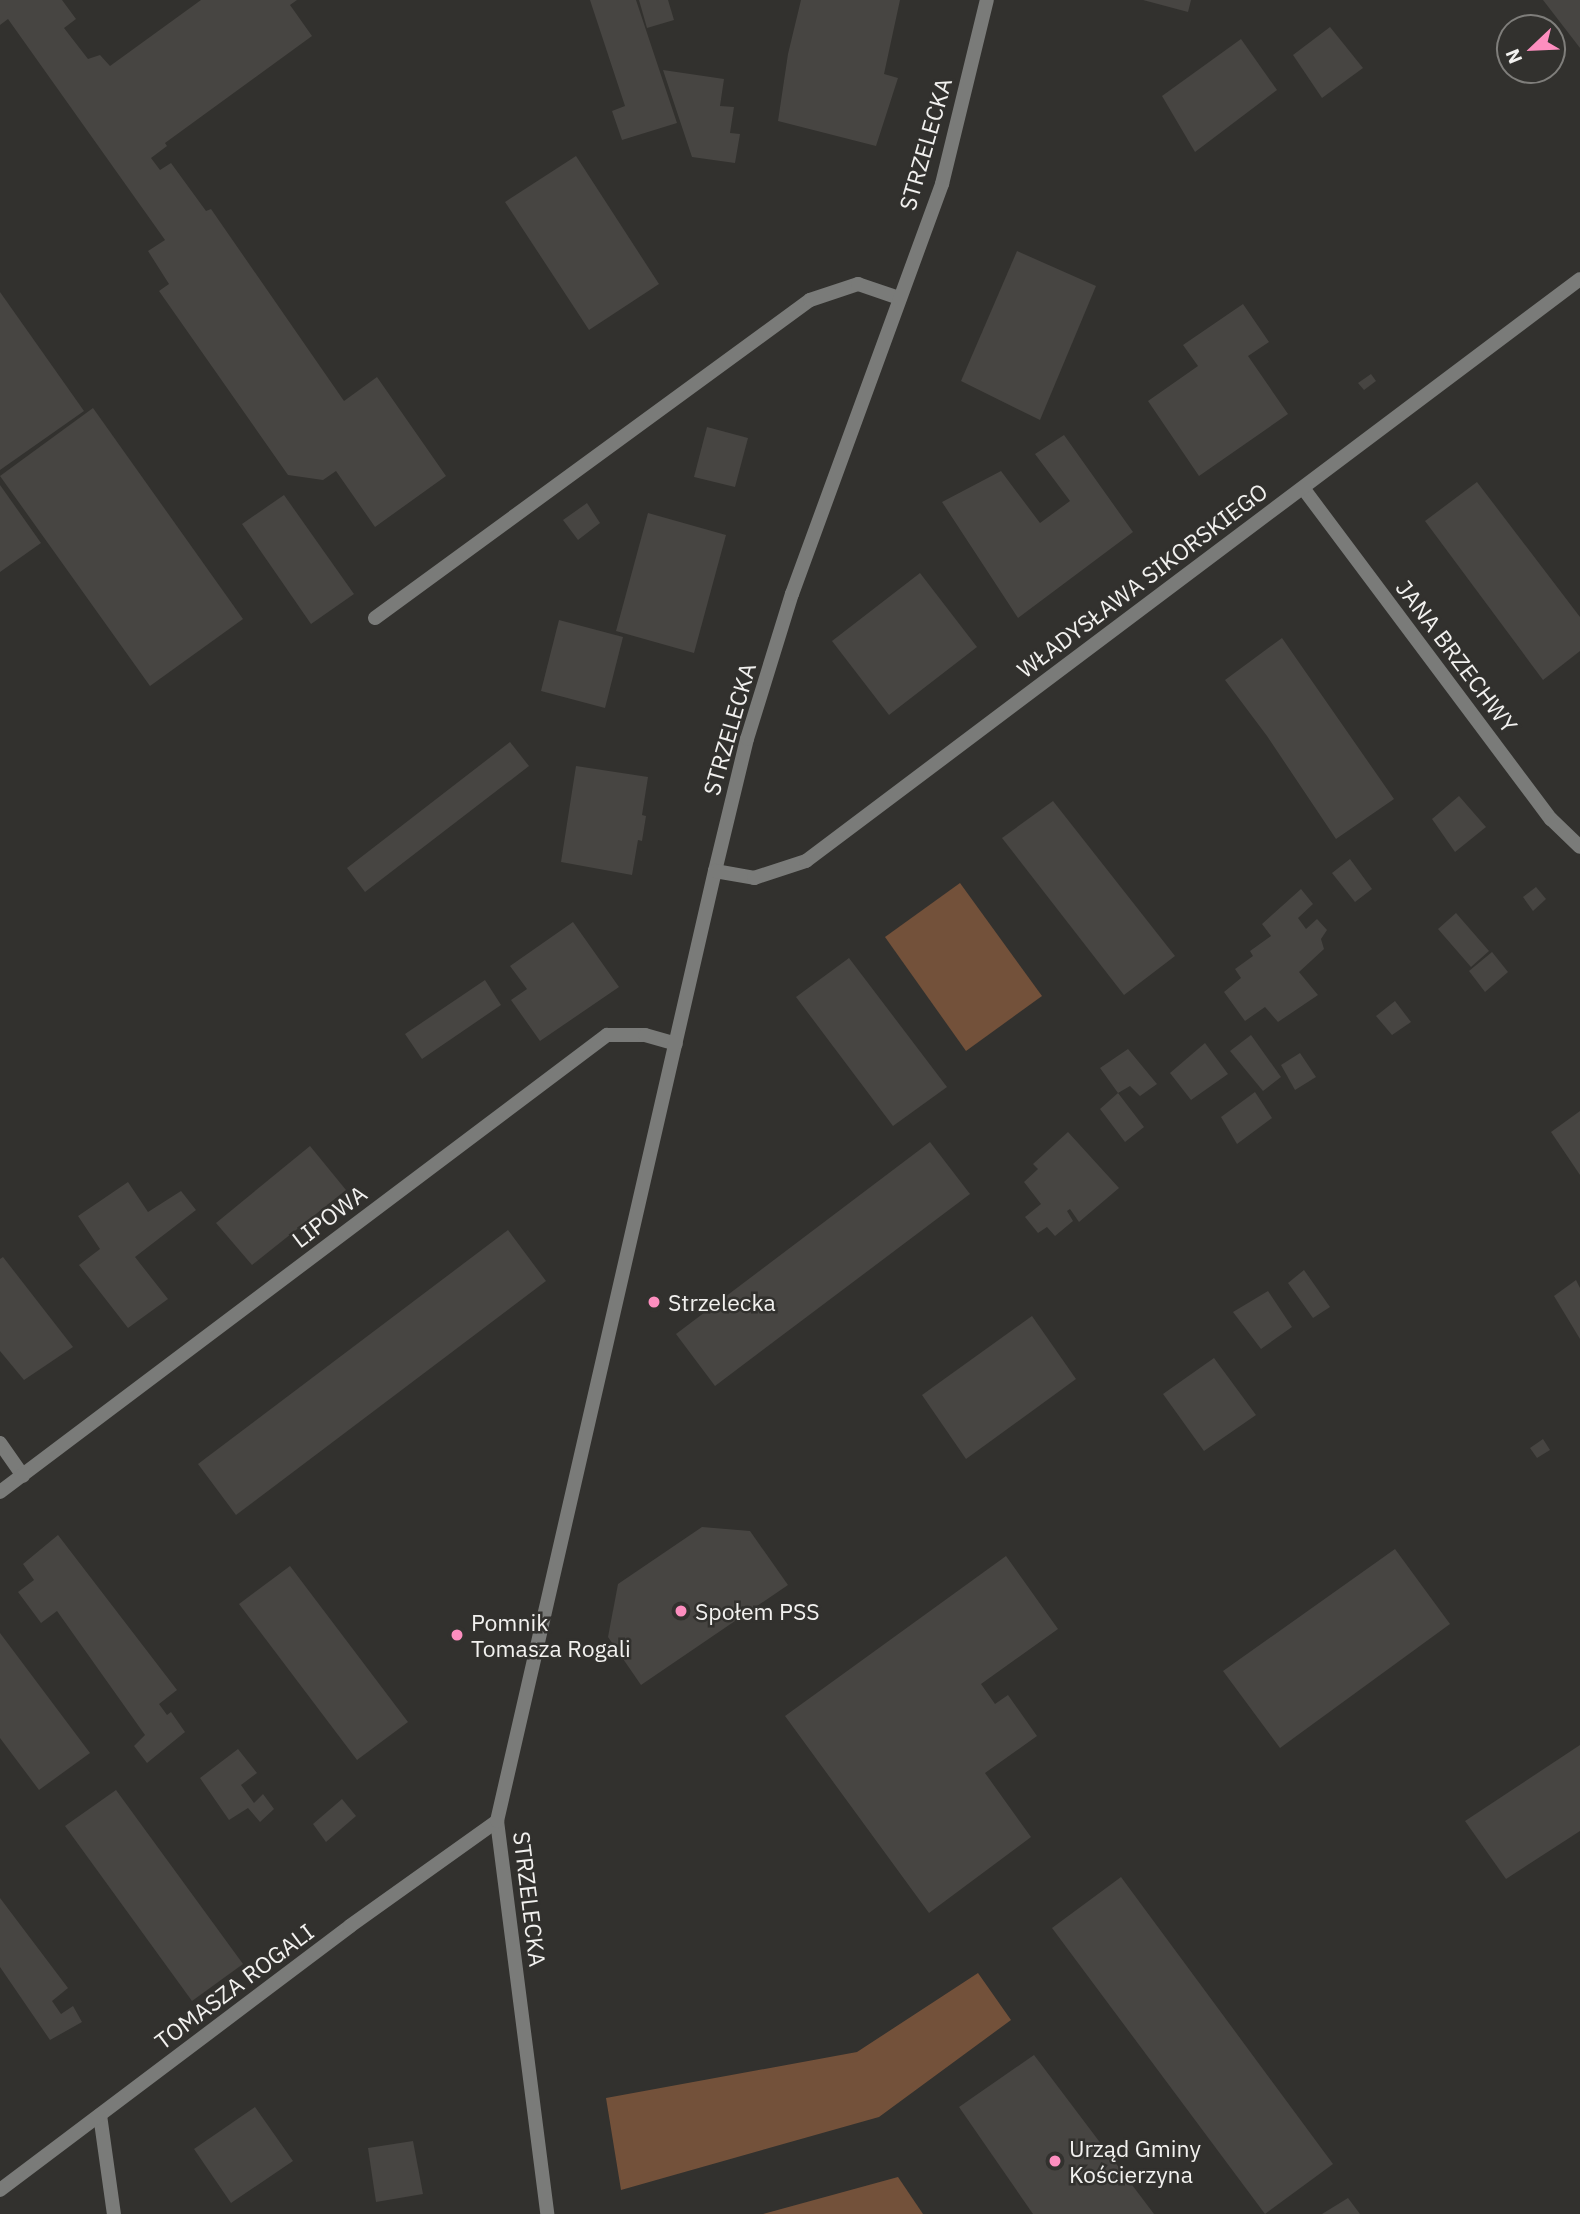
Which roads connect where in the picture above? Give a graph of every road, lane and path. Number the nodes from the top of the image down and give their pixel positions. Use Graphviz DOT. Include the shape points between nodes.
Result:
graph roads {
  1 [pos="987,0"];
  2 [pos="1580,279"];
  3 [pos="900,298"];
  4 [pos="1303,488"];
  5 [pos="375,618"];
  6 [pos="1580,847"];
  7 [pos="715,871"];
  8 [pos="676,1044"];
  9 [pos="0,1443"];
  10 [pos="23,1476"];
  11 [pos="0,1492"];
  12 [pos="497,1821"];
  13 [pos="100,2115"];
  14 [pos="0,2189"];
  15 [pos="114,2214"];
  16 [pos="547,2214"];
  1 -- 3 [label="street, STRZELECKA" via="942,184"];
  2 -- 4 [label="street, WŁADYSŁAWA SIKORSKIEGO"];
  3 -- 5 [label="street" via="858,284 810,300"];
  3 -- 7 [label="street, STRZELECKA" via="792,594 747,739"];
  4 -- 6 [label="street, JANA BRZECHWY" via="1551,818"];
  4 -- 7 [label="street, WŁADYSŁAWA SIKORSKIEGO" via="806,861 754,878"];
  7 -- 8 [label="street, STRZELECKA"];
  8 -- 10 [label="street, LIPOWA" via="630,1033 607,1035"];
  8 -- 12 [label="street, STRZELECKA"];
  9 -- 10 [label="street"];
  10 -- 11 [label="street, LIPOWA"];
  12 -- 13 [label="street, TOMASZA ROGALI"];
  12 -- 16 [label="street, STRZELECKA"];
  13 -- 14 [label="street, TOMASZA ROGALI"];
  13 -- 15 [label="street"];
}
